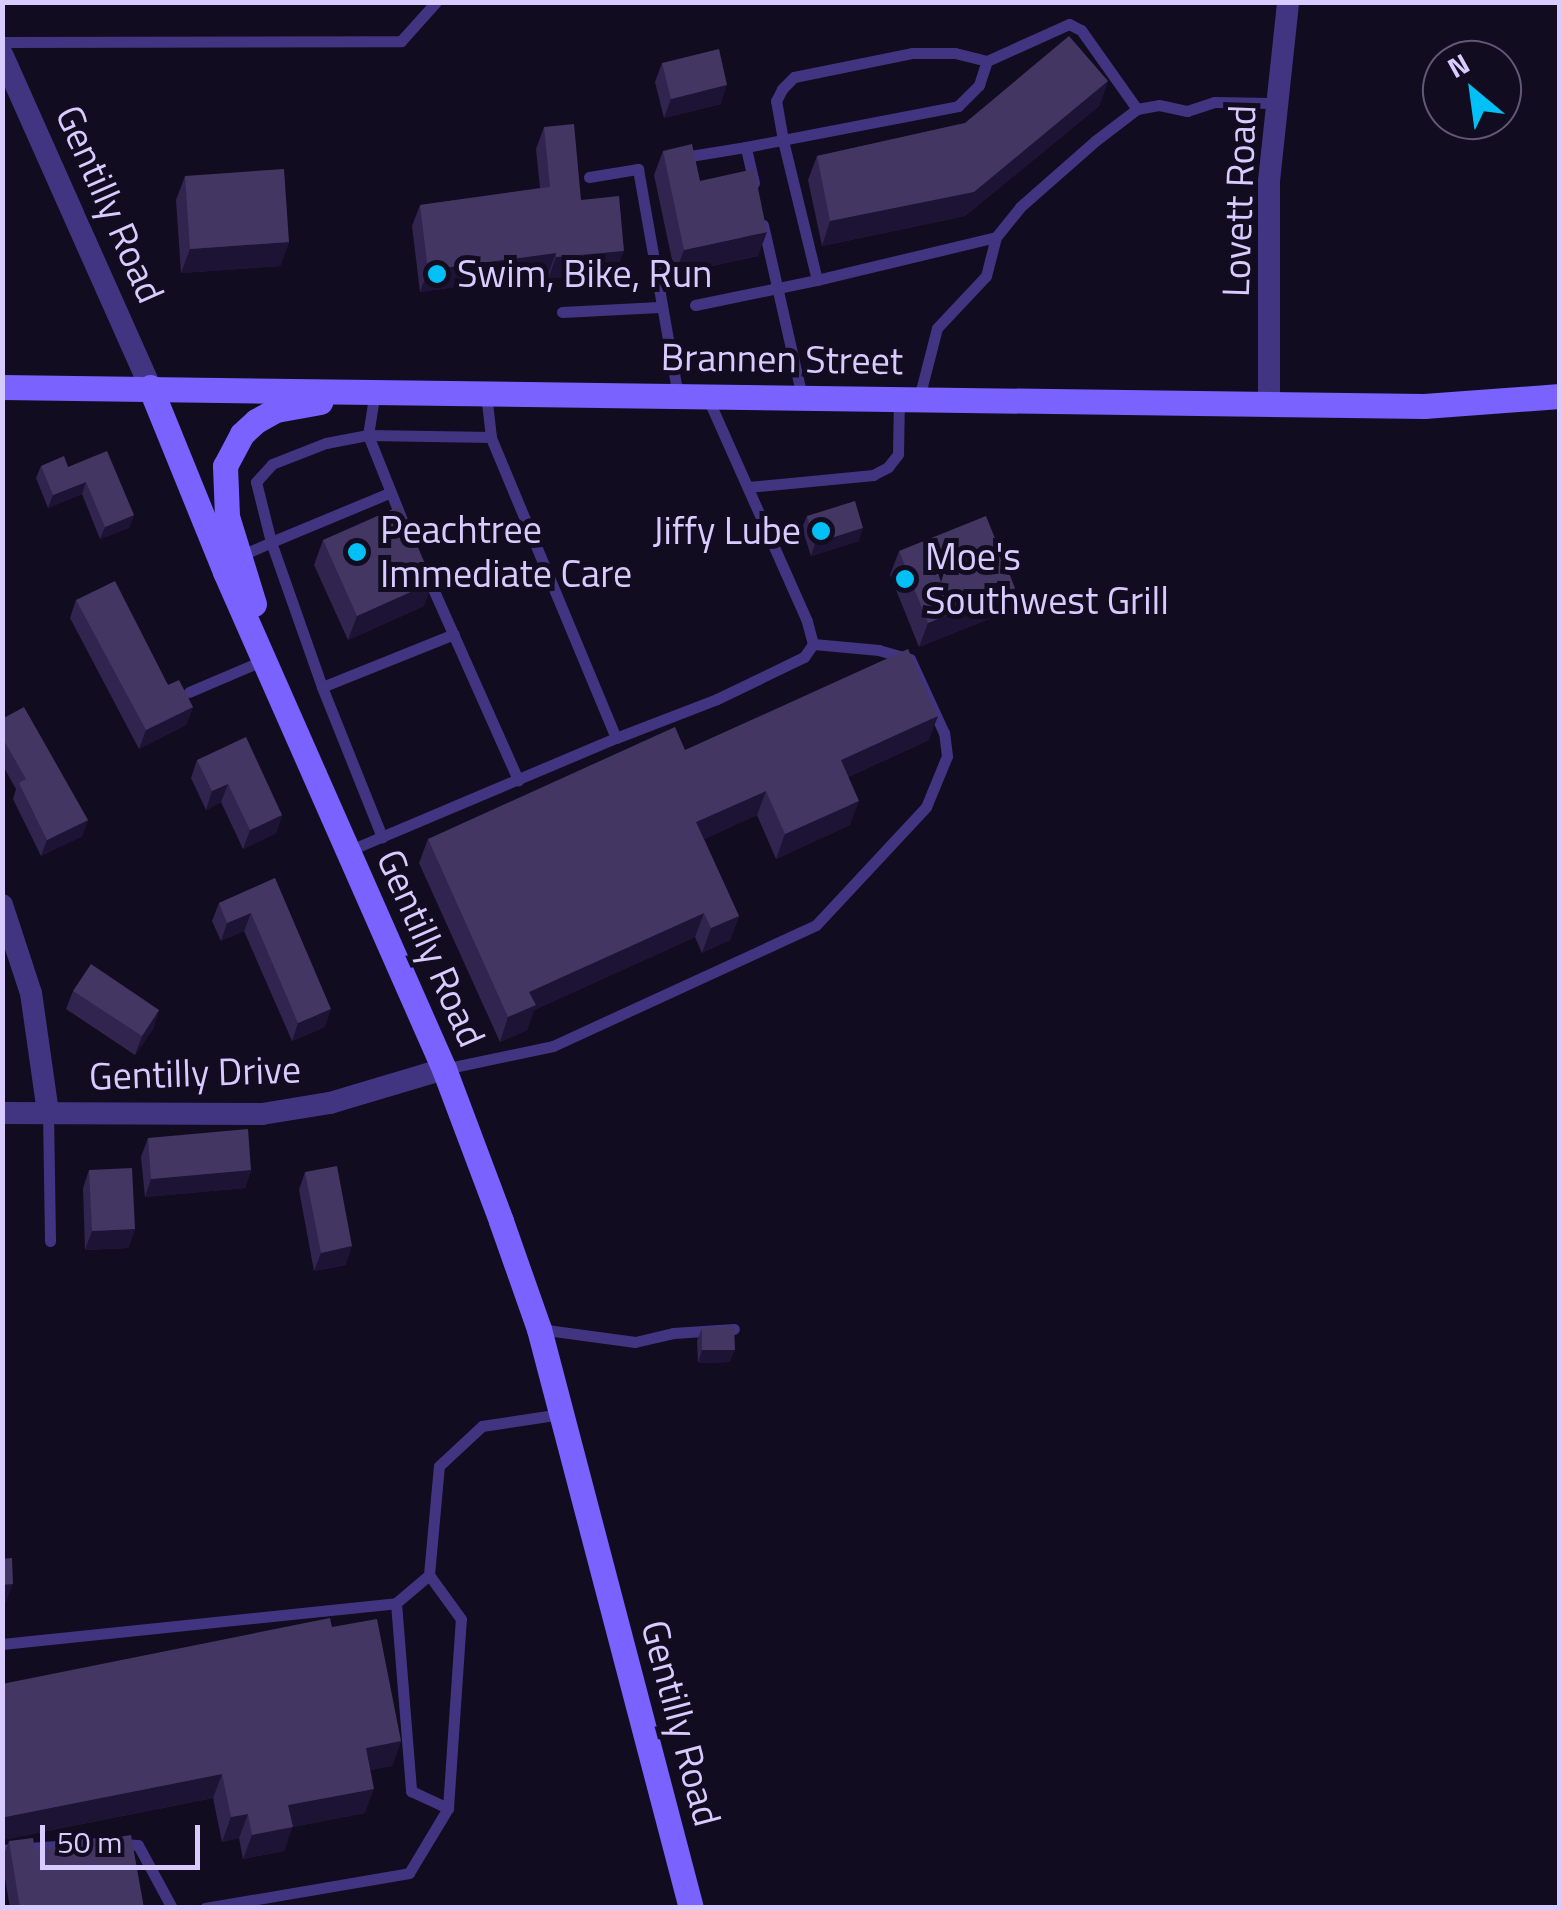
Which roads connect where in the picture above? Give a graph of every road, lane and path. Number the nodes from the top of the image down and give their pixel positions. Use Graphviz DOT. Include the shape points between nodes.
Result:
graph roads {
  1 [pos="436,2"];
  2 [pos="1288,2"];
  3 [pos="2,42"];
  4 [pos="2,54"];
  5 [pos="987,62"];
  6 [pos="1276,104"];
  7 [pos="1137,108"];
  8 [pos="782,140"];
  9 [pos="746,146"];
  10 [pos="684,157"];
  11 [pos="590,178"];
  12 [pos="758,200"];
  13 [pos="762,218"];
  14 [pos="996,238"];
  15 [pos="817,280"];
  16 [pos="778,290"];
  17 [pos="695,306"];
  18 [pos="660,307"];
  19 [pos="562,312"];
  20 [pos="2,387"];
  21 [pos="150,388"];
  22 [pos="375,392"];
  23 [pos="486,392"];
  24 [pos="678,395"];
  25 [pos="707,395"];
  26 [pos="802,396"];
  27 [pos="1560,396"];
  28 [pos="909,398"];
  29 [pos="1269,403"];
  30 [pos="368,435"];
  31 [pos="491,438"];
  32 [pos="748,487"];
  33 [pos="389,492"];
  34 [pos="406,528"];
  35 [pos="272,542"];
  36 [pos="240,556"];
  37 [pos="422,563"];
  38 [pos="454,634"];
  39 [pos="812,644"];
  40 [pos="264,660"];
  41 [pos="322,687"];
  42 [pos="189,692"];
  43 [pos="294,728"];
  44 [pos="616,738"];
  45 [pos="518,780"];
  46 [pos="382,837"];
  47 [pos="348,851"];
  48 [pos="2,905"];
  49 [pos="444,1068"];
  50 [pos="48,1112"];
  51 [pos="2,1113"];
  52 [pos="50,1242"];
  53 [pos="539,1329"];
  54 [pos="734,1330"];
  55 [pos="561,1414"];
  56 [pos="429,1575"];
  57 [pos="396,1602"];
  58 [pos="2,1644"];
  59 [pos="448,1808"];
  60 [pos="2,1850"];
  61 [pos="172,1908"];
  62 [pos="205,1908"];
  63 [pos="691,1908"];
  1 -- 3 [label="lane" via="401,41"];
  2 -- 6 [label="street, Lovett Road"];
  4 -- 21 [label="street, Gentilly Road"];
  5 -- 7 [label="lane" via="1069,24 1081,30"];
  5 -- 8 [label="lane" via="979,85 958,106"];
  5 -- 8 [label="lane" via="955,53 912,53 794,76 776,101"];
  6 -- 7 [label="lane" via="1214,102 1187,112"];
  6 -- 29 [label="street, Lovett Road" via="1269,181"];
  7 -- 14 [label="lane" via="1020,207"];
  8 -- 9 [label="lane"];
  8 -- 15 [label="lane"];
  9 -- 10 [label="lane"];
  9 -- 12 [label="lane"];
  11 -- 18 [label="lane" via="638,169"];
  13 -- 16 [label="lane"];
  14 -- 15 [label="lane"];
  14 -- 28 [label="lane" via="986,276 937,328"];
  15 -- 16 [label="lane"];
  16 -- 17 [label="lane"];
  16 -- 26 [label="lane"];
  18 -- 19 [label="lane"];
  18 -- 24 [label="lane"];
  20 -- 21 [label="street, Brannen Street"];
  21 -- 22 [label="street, Brannen Street"];
  21 -- 40 [label="street, Gentilly Road"];
  22 -- 23 [label="street, Brannen Street"];
  22 -- 30 [label="lane"];
  22 -- 36 [label="street" via="276,410 242,434 225,466 224,491"];
  23 -- 24 [label="street, Brannen Street"];
  23 -- 31 [label="lane"];
  24 -- 25 [label="street, Brannen Street"];
  25 -- 26 [label="street, Brannen Street"];
  25 -- 32 [label="lane"];
  26 -- 28 [label="street, Brannen Street"];
  27 -- 29 [label="street, Brannen Street" via="1424,406"];
  28 -- 29 [label="street, Brannen Street"];
  28 -- 32 [label="lane" via="898,454 888,467 873,475"];
  30 -- 31 [label="lane"];
  30 -- 33 [label="lane"];
  30 -- 35 [label="lane" via="272,464 256,482"];
  31 -- 44 [label="lane"];
  32 -- 39 [label="lane"];
  33 -- 34 [label="lane"];
  33 -- 35 [label="lane"];
  35 -- 36 [label="lane"];
  35 -- 41 [label="lane"];
  36 -- 43 [label="street"];
  37 -- 38 [label="lane"];
  38 -- 41 [label="lane"];
  38 -- 45 [label="lane"];
  39 -- 44 [label="lane" via="804,657 717,700"];
  39 -- 49 [label="lane" via="910,659 944,733 947,756 926,807 816,925 553,1046"];
  40 -- 42 [label="lane"];
  40 -- 43 [label="street, Gentilly Road"];
  41 -- 46 [label="lane"];
  43 -- 47 [label="street, Gentilly Road"];
  44 -- 45 [label="lane"];
  45 -- 46 [label="lane"];
  46 -- 47 [label="lane"];
  47 -- 49 [label="street, Gentilly Road"];
  48 -- 50 [label="street" via="31,993"];
  49 -- 50 [label="street, Gentilly Drive" via="330,1102 262,1114"];
  49 -- 53 [label="street, Gentilly Road"];
  50 -- 51 [label="street, Gentilly Drive"];
  50 -- 52 [label="lane"];
  53 -- 54 [label="lane" via="635,1342"];
  53 -- 55 [label="street, Gentilly Road"];
  55 -- 56 [label="lane" via="482,1426 438,1466"];
  55 -- 63 [label="street, Gentilly Road"];
  56 -- 57 [label="lane"];
  56 -- 59 [label="lane" via="462,1620"];
  57 -- 58 [label="lane"];
  57 -- 59 [label="lane" via="411,1791"];
  59 -- 62 [label="lane" via="409,1873"];
  60 -- 61 [label="lane" via="82,1842 138,1845"];
}
